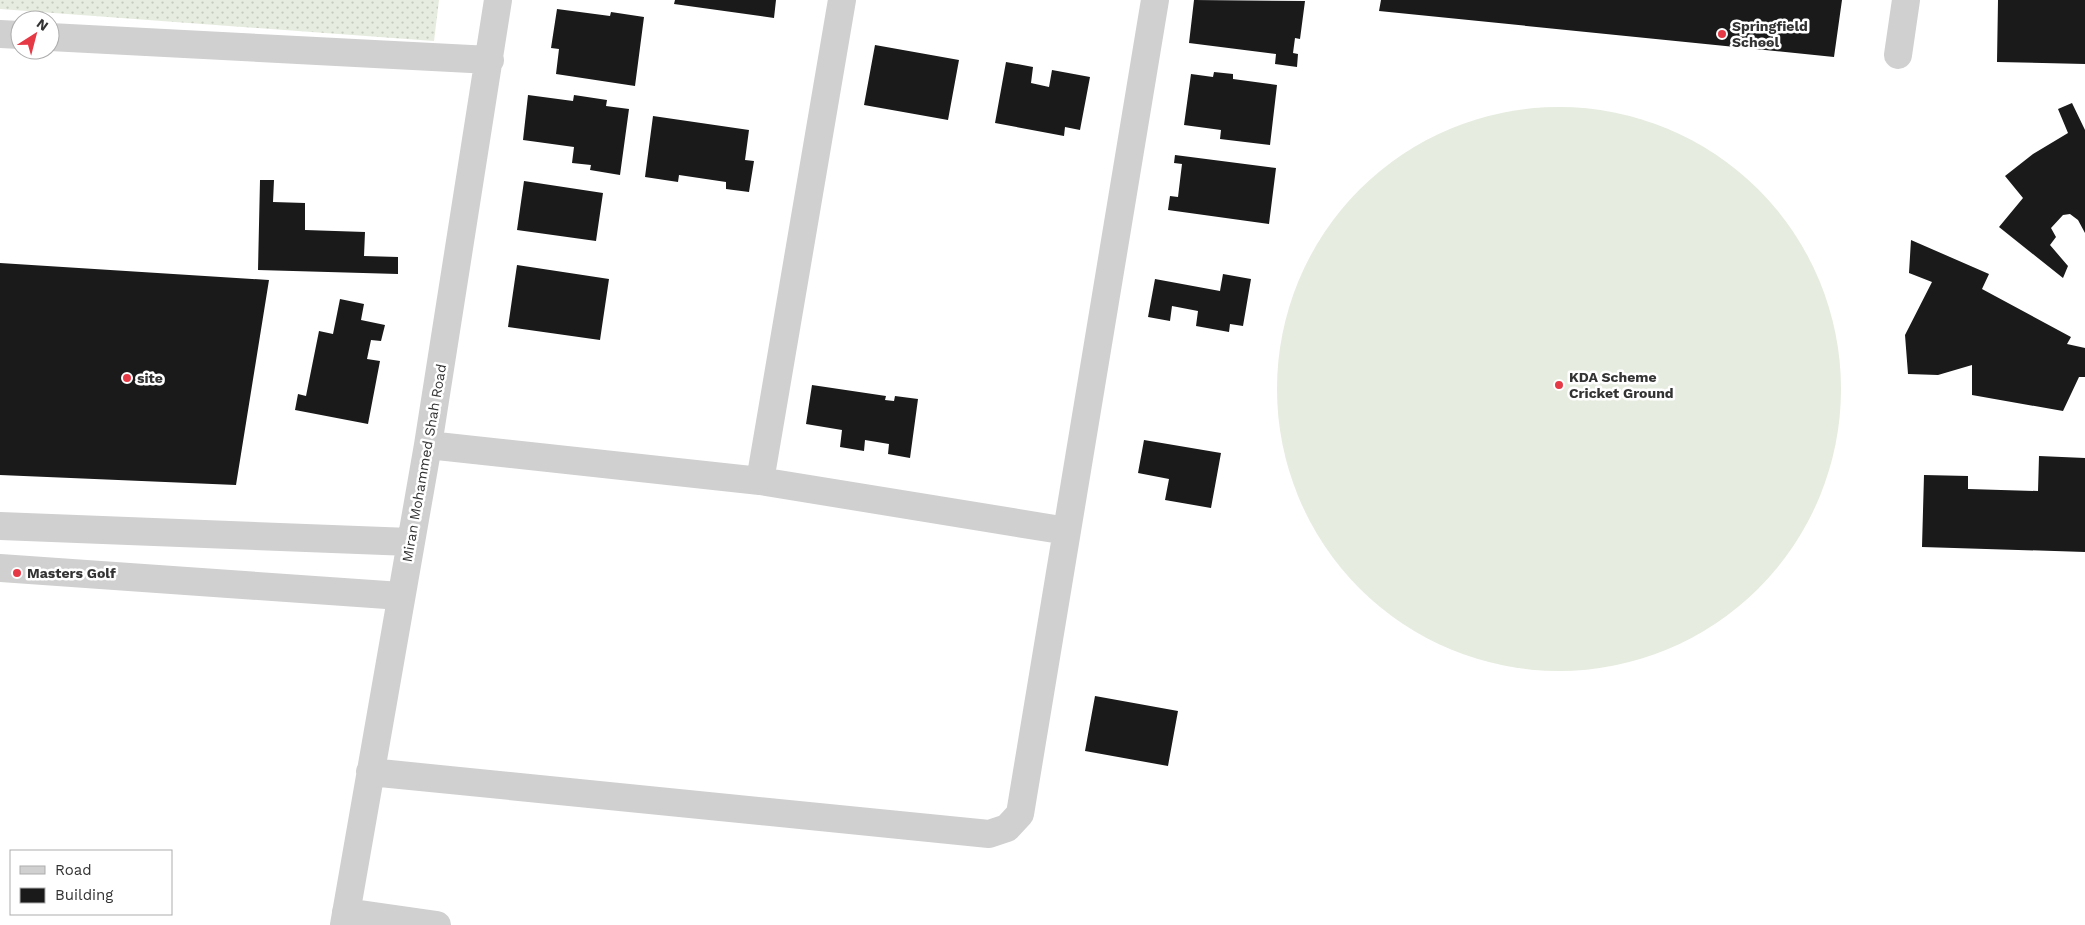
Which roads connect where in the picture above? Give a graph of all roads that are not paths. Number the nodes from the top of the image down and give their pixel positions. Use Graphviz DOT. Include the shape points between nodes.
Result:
graph roads {
  1 [pos="498,0"];
  2 [pos="842,0"];
  3 [pos="1155,0"];
  4 [pos="1906,0"];
  5 [pos="60,38"];
  6 [pos="1898,55"];
  7 [pos="490,60"];
  8 [pos="428,446"];
  9 [pos="760,481"];
  10 [pos="0,526"];
  11 [pos="1067,531"];
  12 [pos="410,542"];
  13 [pos="0,568"];
  14 [pos="400,596"];
  15 [pos="370,772"];
  16 [pos="345,918"];
  17 [pos="437,925"];
  1 -- 7 [label="street, Miran Mohammed Shah Road"];
  2 -- 9 [label="street"];
  3 -- 11 [label="street"];
  4 -- 6 [label="street"];
  5 -- 7 [label="street"];
  7 -- 8 [label="street, Miran Mohammed Shah Road"];
  8 -- 9 [label="street"];
  8 -- 12 [label="street, Miran Mohammed Shah Road"];
  9 -- 11 [label="street"];
  10 -- 12 [label="street"];
  11 -- 15 [label="street" via="1020,814 1007,828 989,834"];
  12 -- 14 [label="street, Miran Mohammed Shah Road"];
  13 -- 14 [label="street"];
  14 -- 15 [label="street, Miran Mohammed Shah Road"];
  15 -- 16 [label="street, Miran Mohammed Shah Road"];
  16 -- 17 [label="street"];
}
